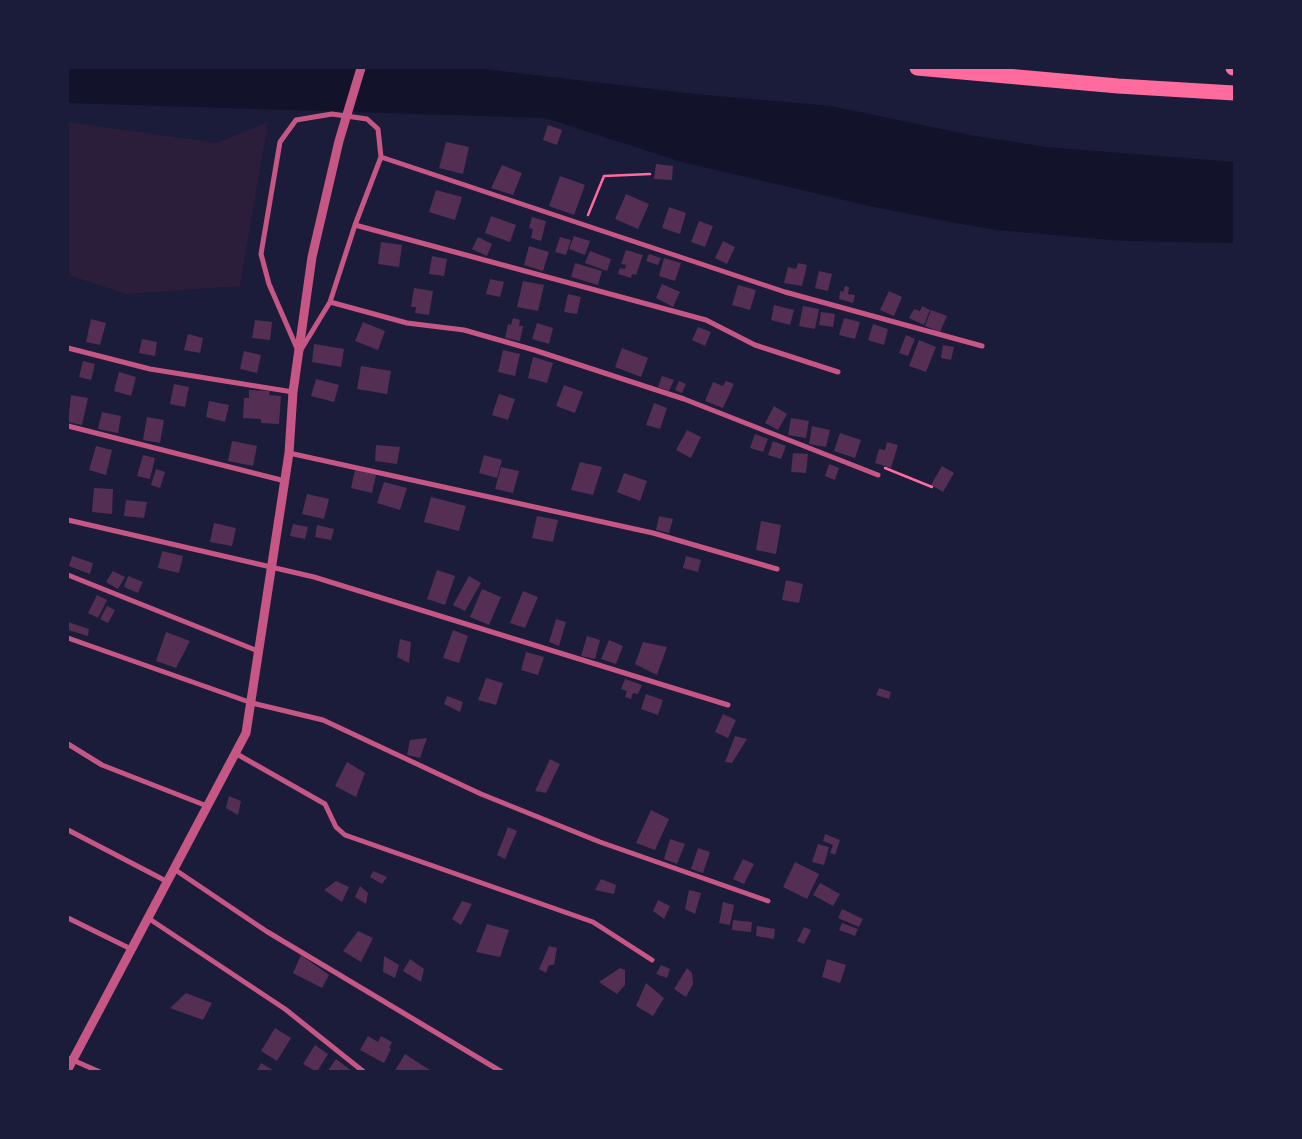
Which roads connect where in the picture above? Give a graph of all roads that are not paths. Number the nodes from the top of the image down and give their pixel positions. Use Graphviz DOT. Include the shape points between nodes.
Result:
graph roads {
  1 [pos="361,68"];
  2 [pos="917,68"];
  3 [pos="1234,93"];
  4 [pos="381,157"];
  5 [pos="355,225"];
  6 [pos="330,302"];
  7 [pos="982,346"];
  8 [pos="68,348"];
  9 [pos="299,353"];
  10 [pos="838,372"];
  11 [pos="294,392"];
  12 [pos="68,426"];
  13 [pos="289,453"];
  14 [pos="878,474"];
  15 [pos="285,481"];
  16 [pos="68,520"];
  17 [pos="273,568"];
  18 [pos="777,569"];
  19 [pos="68,575"];
  20 [pos="68,638"];
  21 [pos="258,651"];
  22 [pos="252,702"];
  23 [pos="728,706"];
  24 [pos="68,744"];
  25 [pos="236,753"];
  26 [pos="207,806"];
  27 [pos="68,830"];
  28 [pos="174,869"];
  29 [pos="168,882"];
  30 [pos="768,901"];
  31 [pos="68,918"];
  32 [pos="148,918"];
  33 [pos="131,949"];
  34 [pos="652,960"];
  35 [pos="70,1059"];
  36 [pos="68,1069"];
  37 [pos="100,1072"];
  38 [pos="364,1072"];
  39 [pos="502,1072"];
  1 -- 9 [label="street" via="339,142 312,257"];
  2 -- 3 [label="highway"];
  4 -- 5 [label="street"];
  4 -- 7 [label="street" via="784,292"];
  4 -- 9 [label="street" via="378,129 367,118 332,114 296,120 280,142 261,254 269,284"];
  5 -- 6 [label="street"];
  5 -- 10 [label="street" via="706,320 755,344"];
  6 -- 9 [label="street"];
  6 -- 14 [label="street" via="407,323 464,330 534,350 684,399"];
  8 -- 11 [label="street" via="150,369"];
  9 -- 11 [label="street"];
  11 -- 13 [label="street"];
  12 -- 15 [label="street"];
  13 -- 15 [label="street"];
  13 -- 18 [label="street" via="653,533"];
  15 -- 17 [label="street"];
  16 -- 17 [label="street"];
  17 -- 21 [label="street"];
  17 -- 23 [label="street" via="314,577"];
  19 -- 21 [label="street"];
  20 -- 22 [label="street"];
  21 -- 22 [label="street"];
  22 -- 25 [label="street" via="246,733"];
  22 -- 30 [label="street" via="323,720 481,794 600,842"];
  24 -- 26 [label="street" via="102,765"];
  25 -- 26 [label="street"];
  25 -- 34 [label="street" via="324,804 336,827 345,835 593,922"];
  26 -- 28 [label="street"];
  27 -- 29 [label="street"];
  28 -- 29 [label="street"];
  28 -- 39 [label="street" via="266,931"];
  29 -- 32 [label="street"];
  31 -- 33 [label="street"];
  32 -- 33 [label="street"];
  32 -- 38 [label="street" via="285,1009"];
  33 -- 35 [label="street"];
  35 -- 36 [label="street"];
  35 -- 37 [label="street"];
}
